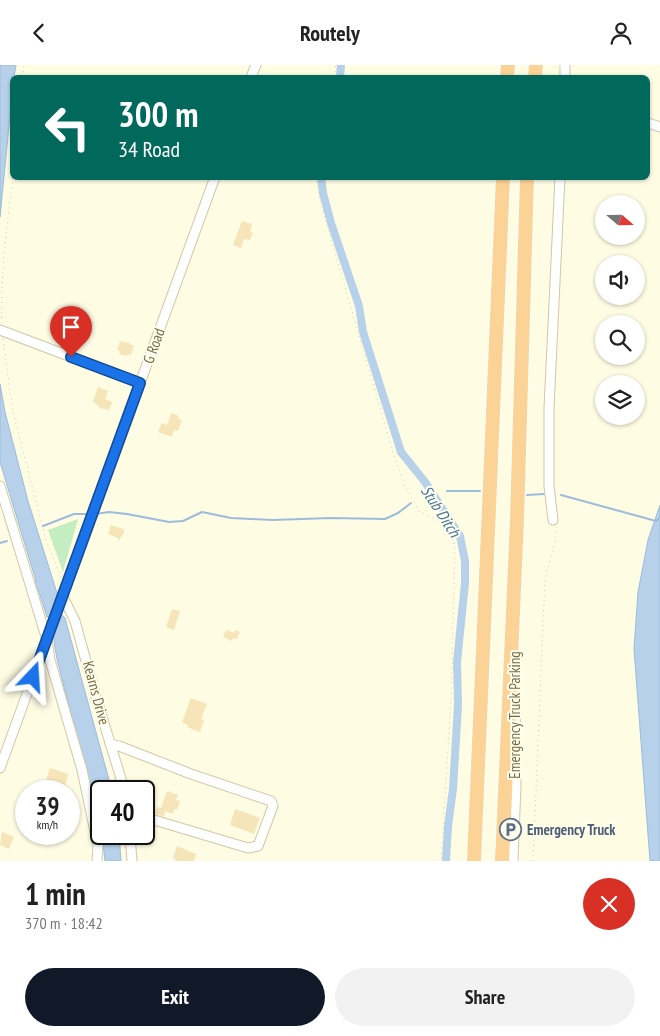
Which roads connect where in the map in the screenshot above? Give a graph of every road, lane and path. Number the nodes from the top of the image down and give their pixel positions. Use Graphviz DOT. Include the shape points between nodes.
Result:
graph roads {
  1 [pos="12,180"];
  2 [pos="214,180"];
  3 [pos="317,180"];
  4 [pos="503,180"];
  5 [pos="527,180"];
  6 [pos="560,180"];
  7 [pos="1,331"];
  8 [pos="140,383"];
  9 [pos="0,486"];
  10 [pos="553,520"];
  11 [pos="515,569"];
  12 [pos="67,586"];
  13 [pos="63,597"];
  14 [pos="47,641"];
  15 [pos="110,744"];
  16 [pos="0,768"];
  17 [pos="122,780"];
  18 [pos="155,820"];
  19 [pos="131,845"];
  20 [pos="97,861"];
  21 [pos="132,861"];
  22 [pos="441,861"];
  23 [pos="474,861"];
  24 [pos="502,861"];
  25 [pos="513,861"];
  26 [pos="533,861"];
  1 -- 7 [label="path" via="0,306"];
  2 -- 8 [label="street, G Road"];
  3 -- 22 [label="path" via="405,485 419,511 443,523 455,545 451,699"];
  4 -- 23 [label="highway"];
  5 -- 11 [label="highway"];
  6 -- 10 [label="street" via="549,408 549,486"];
  7 -- 8 [label="street"];
  7 -- 12 [label="path" via="13,413 46,540 59,575"];
  8 -- 12 [label="street, G Road"];
  9 -- 14 [label="street"];
  10 -- 26 [label="path" via="557,538 545,581"];
  11 -- 24 [label="highway"];
  11 -- 25 [label="street, Emergency Truck Parking"];
  12 -- 13 [label="street, G Road"];
  13 -- 14 [label="street, G Road"];
  13 -- 15 [label="street, Kearns Drive" via="75,621"];
  14 -- 16 [label="street, G Road"];
  14 -- 20 [label="street" via="82,770 98,846"];
  15 -- 17 [label="street, Kearns Drive"];
  15 -- 18 [label="street" via="271,801 272,805 258,846 248,848"];
  19 -- 21 [label="street"];
}
